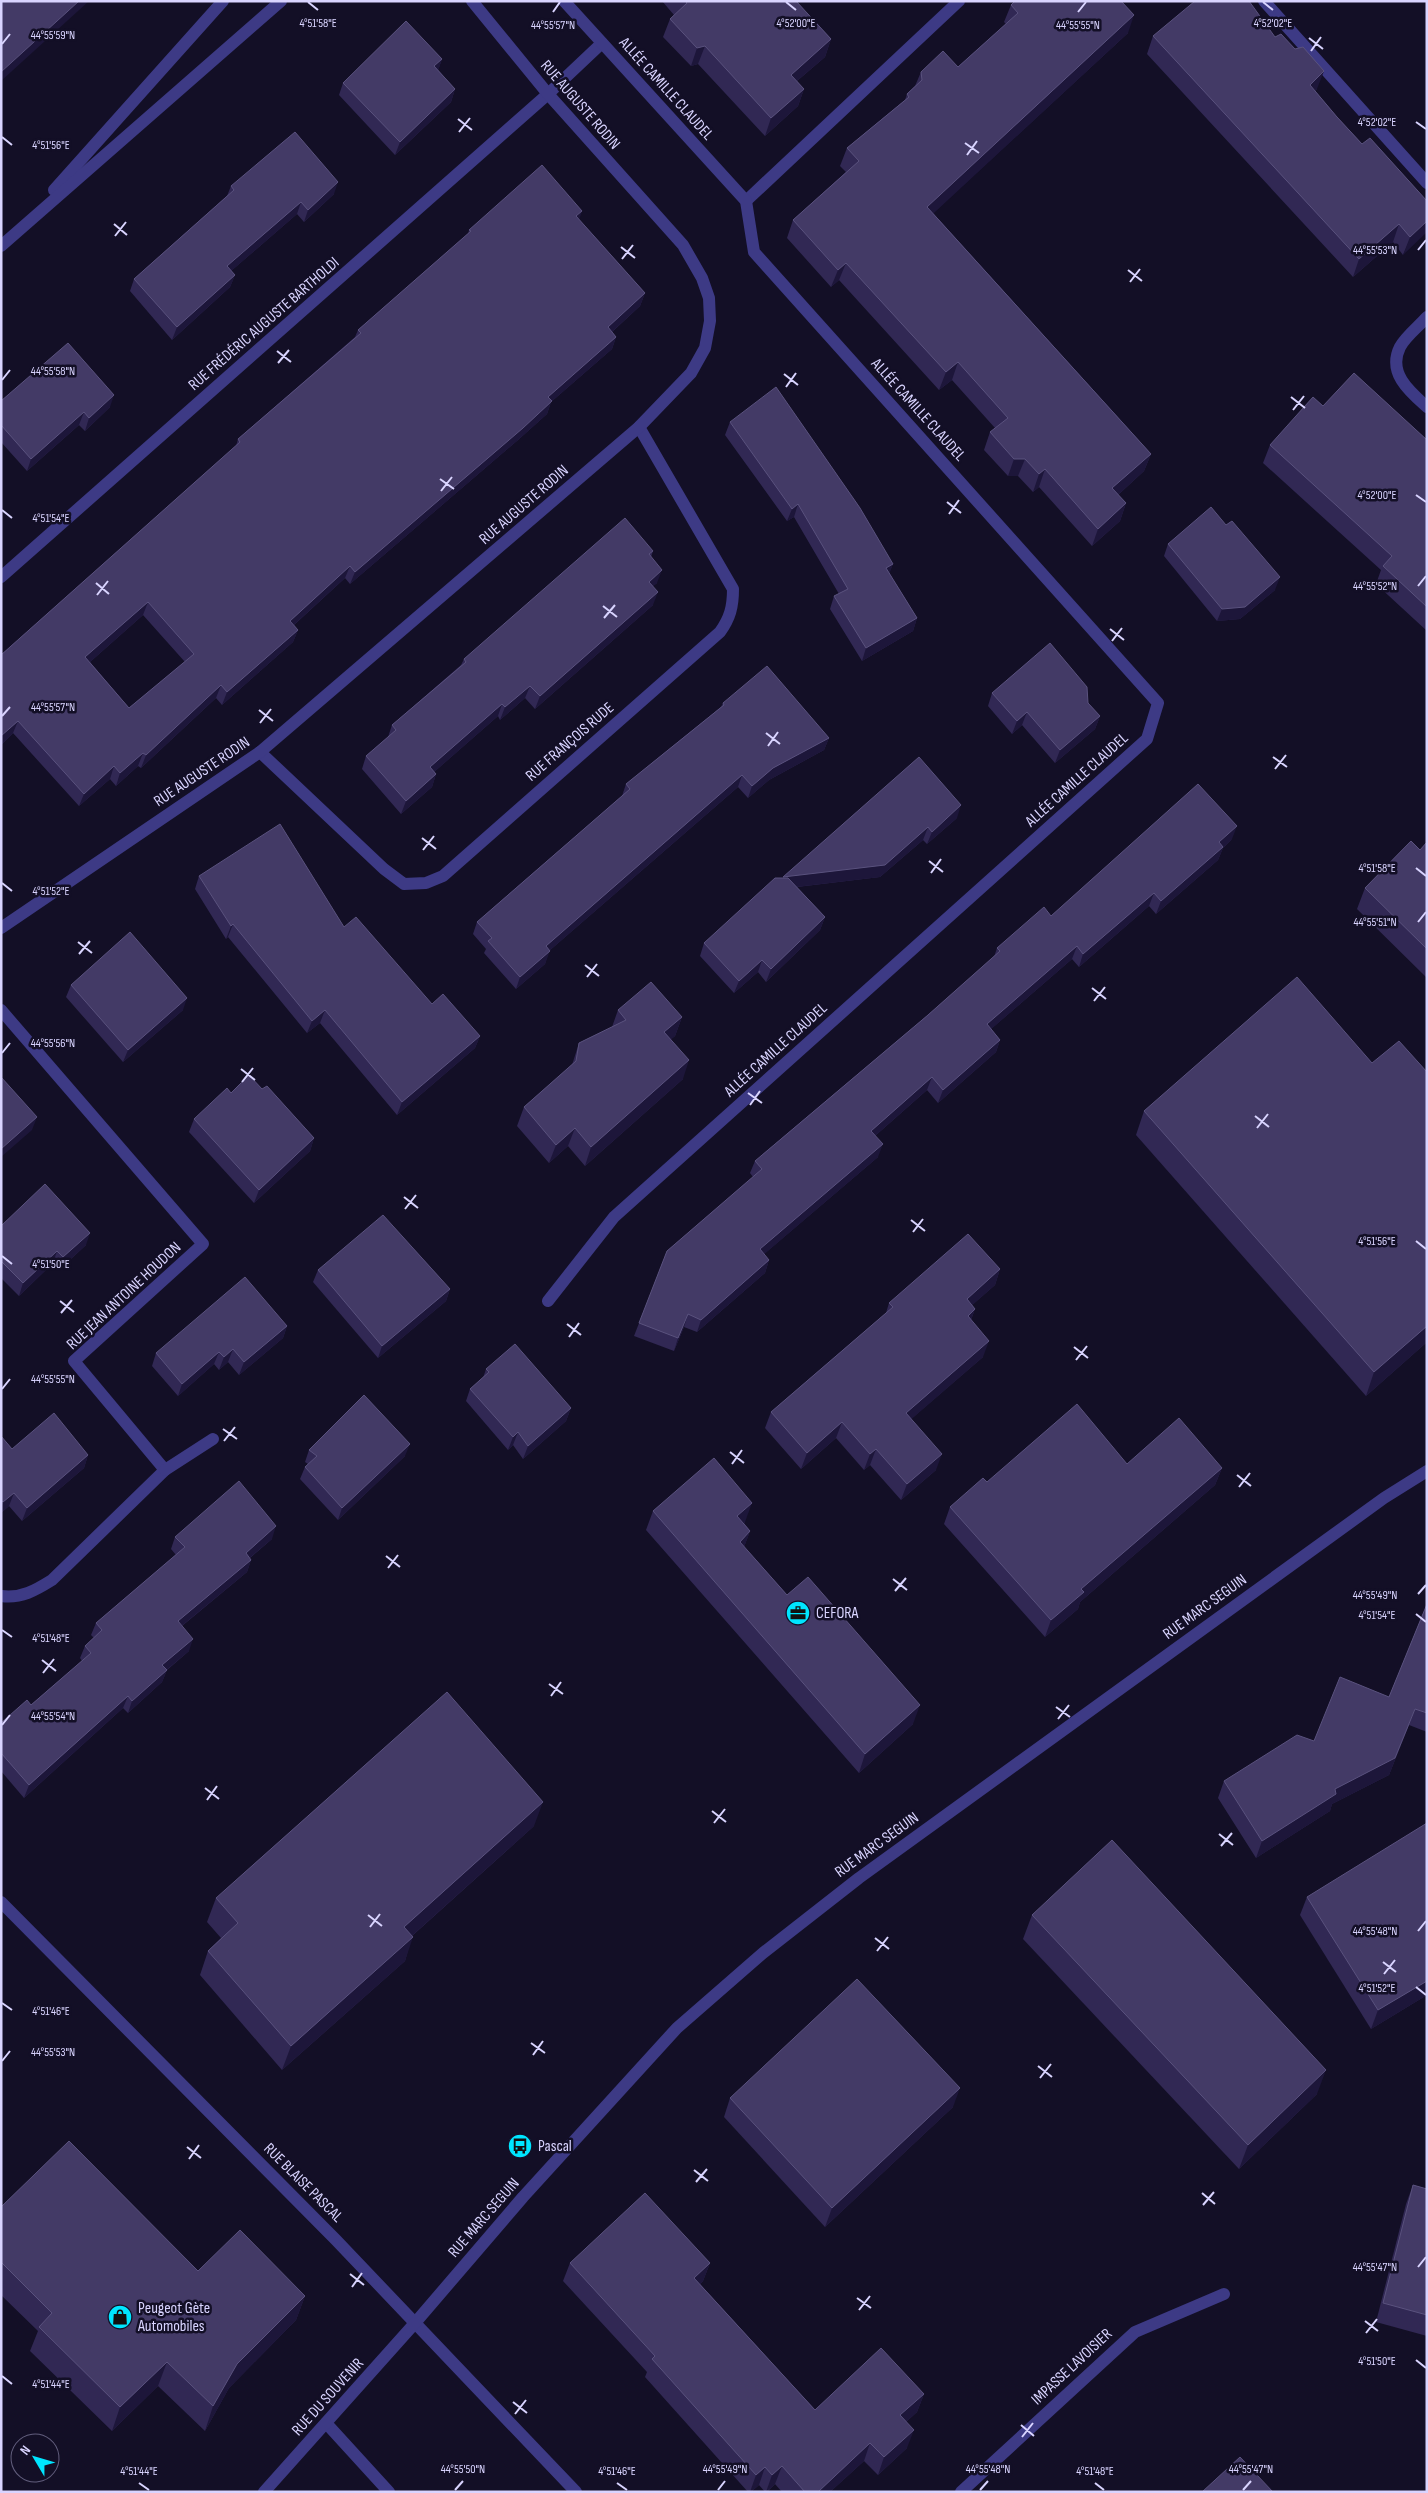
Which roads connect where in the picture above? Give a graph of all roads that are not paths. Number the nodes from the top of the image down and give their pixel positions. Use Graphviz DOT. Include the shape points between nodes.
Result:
graph roads {
  1 [pos="223,1"];
  2 [pos="281,1"];
  3 [pos="472,1"];
  4 [pos="564,1"];
  5 [pos="959,1"];
  6 [pos="1264,1"];
  7 [pos="602,43"];
  8 [pos="548,94"];
  9 [pos="1427,183"];
  10 [pos="746,201"];
  11 [pos="21,228"];
  12 [pos="1,246"];
  13 [pos="1427,317"];
  14 [pos="1427,407"];
  15 [pos="639,427"];
  16 [pos="1,577"];
  17 [pos="260,752"];
  18 [pos="1,928"];
  19 [pos="1,1010"];
  20 [pos="548,1301"];
  21 [pos="213,1439"];
  22 [pos="165,1470"];
  23 [pos="1427,1471"];
  24 [pos="1,1596"];
  25 [pos="1,1902"];
  26 [pos="1224,2294"];
  27 [pos="415,2323"];
  28 [pos="326,2423"];
  29 [pos="264,2492"];
  30 [pos="389,2492"];
  31 [pos="576,2492"];
  32 [pos="960,2492"];
  1 -- 11 [label="street"];
  2 -- 11 [label="street"];
  3 -- 8 [label="street, RUE AUGUSTE RODIN"];
  4 -- 7 [label="street, ALLÉE CAMILLE CLAUDEL"];
  5 -- 10 [label="street"];
  6 -- 9 [label="street"];
  7 -- 8 [label="street, ALLÉE CAMILLE CLAUDEL"];
  7 -- 10 [label="street, ALLÉE CAMILLE CLAUDEL"];
  8 -- 15 [label="street, RUE AUGUSTE RODIN" via="683,245 702,278 709,298 710,321 704,348 691,373"];
  8 -- 16 [label="street, RUE FRÉDÉRIC AUGUSTE BARTHOLDI"];
  10 -- 20 [label="street, ALLÉE CAMILLE CLAUDEL" via="754,252 1158,702 1147,739 614,1217"];
  11 -- 12 [label="street"];
  13 -- 14 [label="street" via="1400,347 1396,368 1404,388"];
  15 -- 17 [label="street, RUE AUGUSTE RODIN"];
  15 -- 17 [label="street, RUE FRANÇOIS RUDE" via="733,589 733,608 728,620 720,632 443,876 404,884"];
  17 -- 18 [label="street, RUE AUGUSTE RODIN"];
  19 -- 22 [label="street, RUE JEAN ANTOINE HOUDON" via="203,1244 74,1361"];
  21 -- 22 [label="street"];
  22 -- 24 [label="street" via="52,1580 15,1598"];
  23 -- 27 [label="street, RUE MARC SEGUIN" via="1384,1498 859,1878 763,1953 677,2028"];
  25 -- 27 [label="street, RUE BLAISE PASCAL"];
  26 -- 32 [label="street, IMPASSE LAVOISIER" via="1135,2332"];
  27 -- 28 [label="street, RUE DU SOUVENIR"];
  27 -- 31 [label="street, RUE BLAISE PASCAL"];
  28 -- 29 [label="street, RUE DU SOUVENIR"];
  28 -- 30 [label="street"];
}
